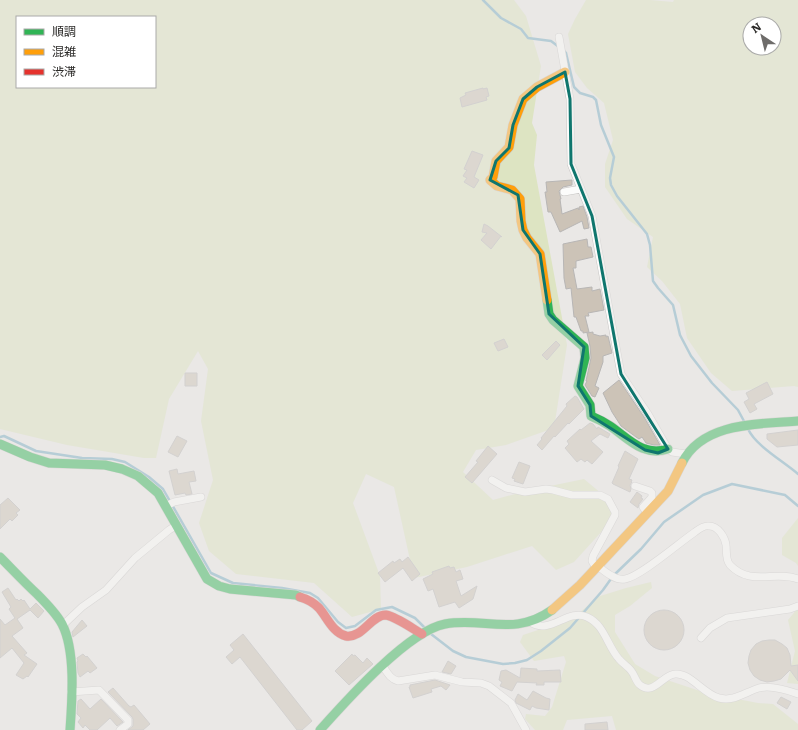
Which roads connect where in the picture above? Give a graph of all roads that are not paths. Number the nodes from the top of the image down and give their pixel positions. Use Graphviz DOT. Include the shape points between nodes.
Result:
graph roads {
  1 [pos="559,37"];
  2 [pos="566,72"];
  3 [pos="581,189"];
  4 [pos="564,192"];
  5 [pos="798,421"];
  6 [pos="0,444"];
  7 [pos="668,449"];
  8 [pos="686,454"];
  9 [pos="492,480"];
  10 [pos="636,486"];
  11 [pos="201,498"];
  12 [pos="166,506"];
  13 [pos="647,513"];
  14 [pos="177,525"];
  15 [pos="0,556"];
  16 [pos="597,567"];
  17 [pos="798,579"];
  18 [pos="798,606"];
  19 [pos="530,622"];
  20 [pos="63,625"];
  21 [pos="427,631"];
  22 [pos="701,638"];
  23 [pos="382,665"];
  24 [pos="71,692"];
  25 [pos="798,694"];
  26 [pos="70,730"];
  27 [pos="120,730"];
  28 [pos="320,730"];
  29 [pos="526,730"];
  1 -- 2 [label="street"];
  2 -- 3 [label="street" via="570,99 571,164"];
  2 -- 7 [label="street" via="537,87 523,99 513,125 509,147 496,161 490,180 495,185 509,188 518,195 523,230 540,254 549,314 584,347 578,386 590,405 591,416 645,450 658,453"];
  3 -- 4 [label="street"];
  3 -- 7 [label="street" via="592,216 621,374"];
  5 -- 8 [label="street" via="719,431 706,436"];
  6 -- 12 [label="street" via="48,462 112,465 126,470 153,487"];
  7 -- 8 [label="street"];
  8 -- 13 [label="street" via="674,483"];
  9 -- 16 [label="street" via="506,488 520,491 553,490 572,495 600,495 608,499 615,515 593,556 592,561"];
  10 -- 13 [label="street" via="652,493 652,497 643,507"];
  11 -- 12 [label="street" via="174,502"];
  12 -- 14 [label="street"];
  13 -- 16 [label="street"];
  14 -- 20 [label="street" via="135,558 106,590"];
  14 -- 21 [label="street" via="207,579 219,586 296,595 309,600 318,607 337,632 346,636 354,636 384,615"];
  15 -- 20 [label="street"];
  16 -- 17 [label="street" via="618,578 634,576 708,525 723,535 729,564 744,575 758,578 792,576"];
  16 -- 19 [label="street" via="565,600"];
  18 -- 22 [label="street" via="790,610 727,618 710,628"];
  19 -- 21 [label="street" via="508,626 470,622 446,624"];
  19 -- 25 [label="street" via="543,626 572,615 586,616 598,625 614,653 632,671 640,685 649,688 675,674 690,679 708,693 721,699 734,698 759,688"];
  20 -- 24 [label="street" via="70,650"];
  21 -- 23 [label="street"];
  23 -- 28 [label="street"];
  23 -- 29 [label="street" via="390,676 398,681 435,675 462,682 481,682 511,703"];
  24 -- 26 [label="street"];
  24 -- 27 [label="street" via="99,690 128,720 128,724"];
}
